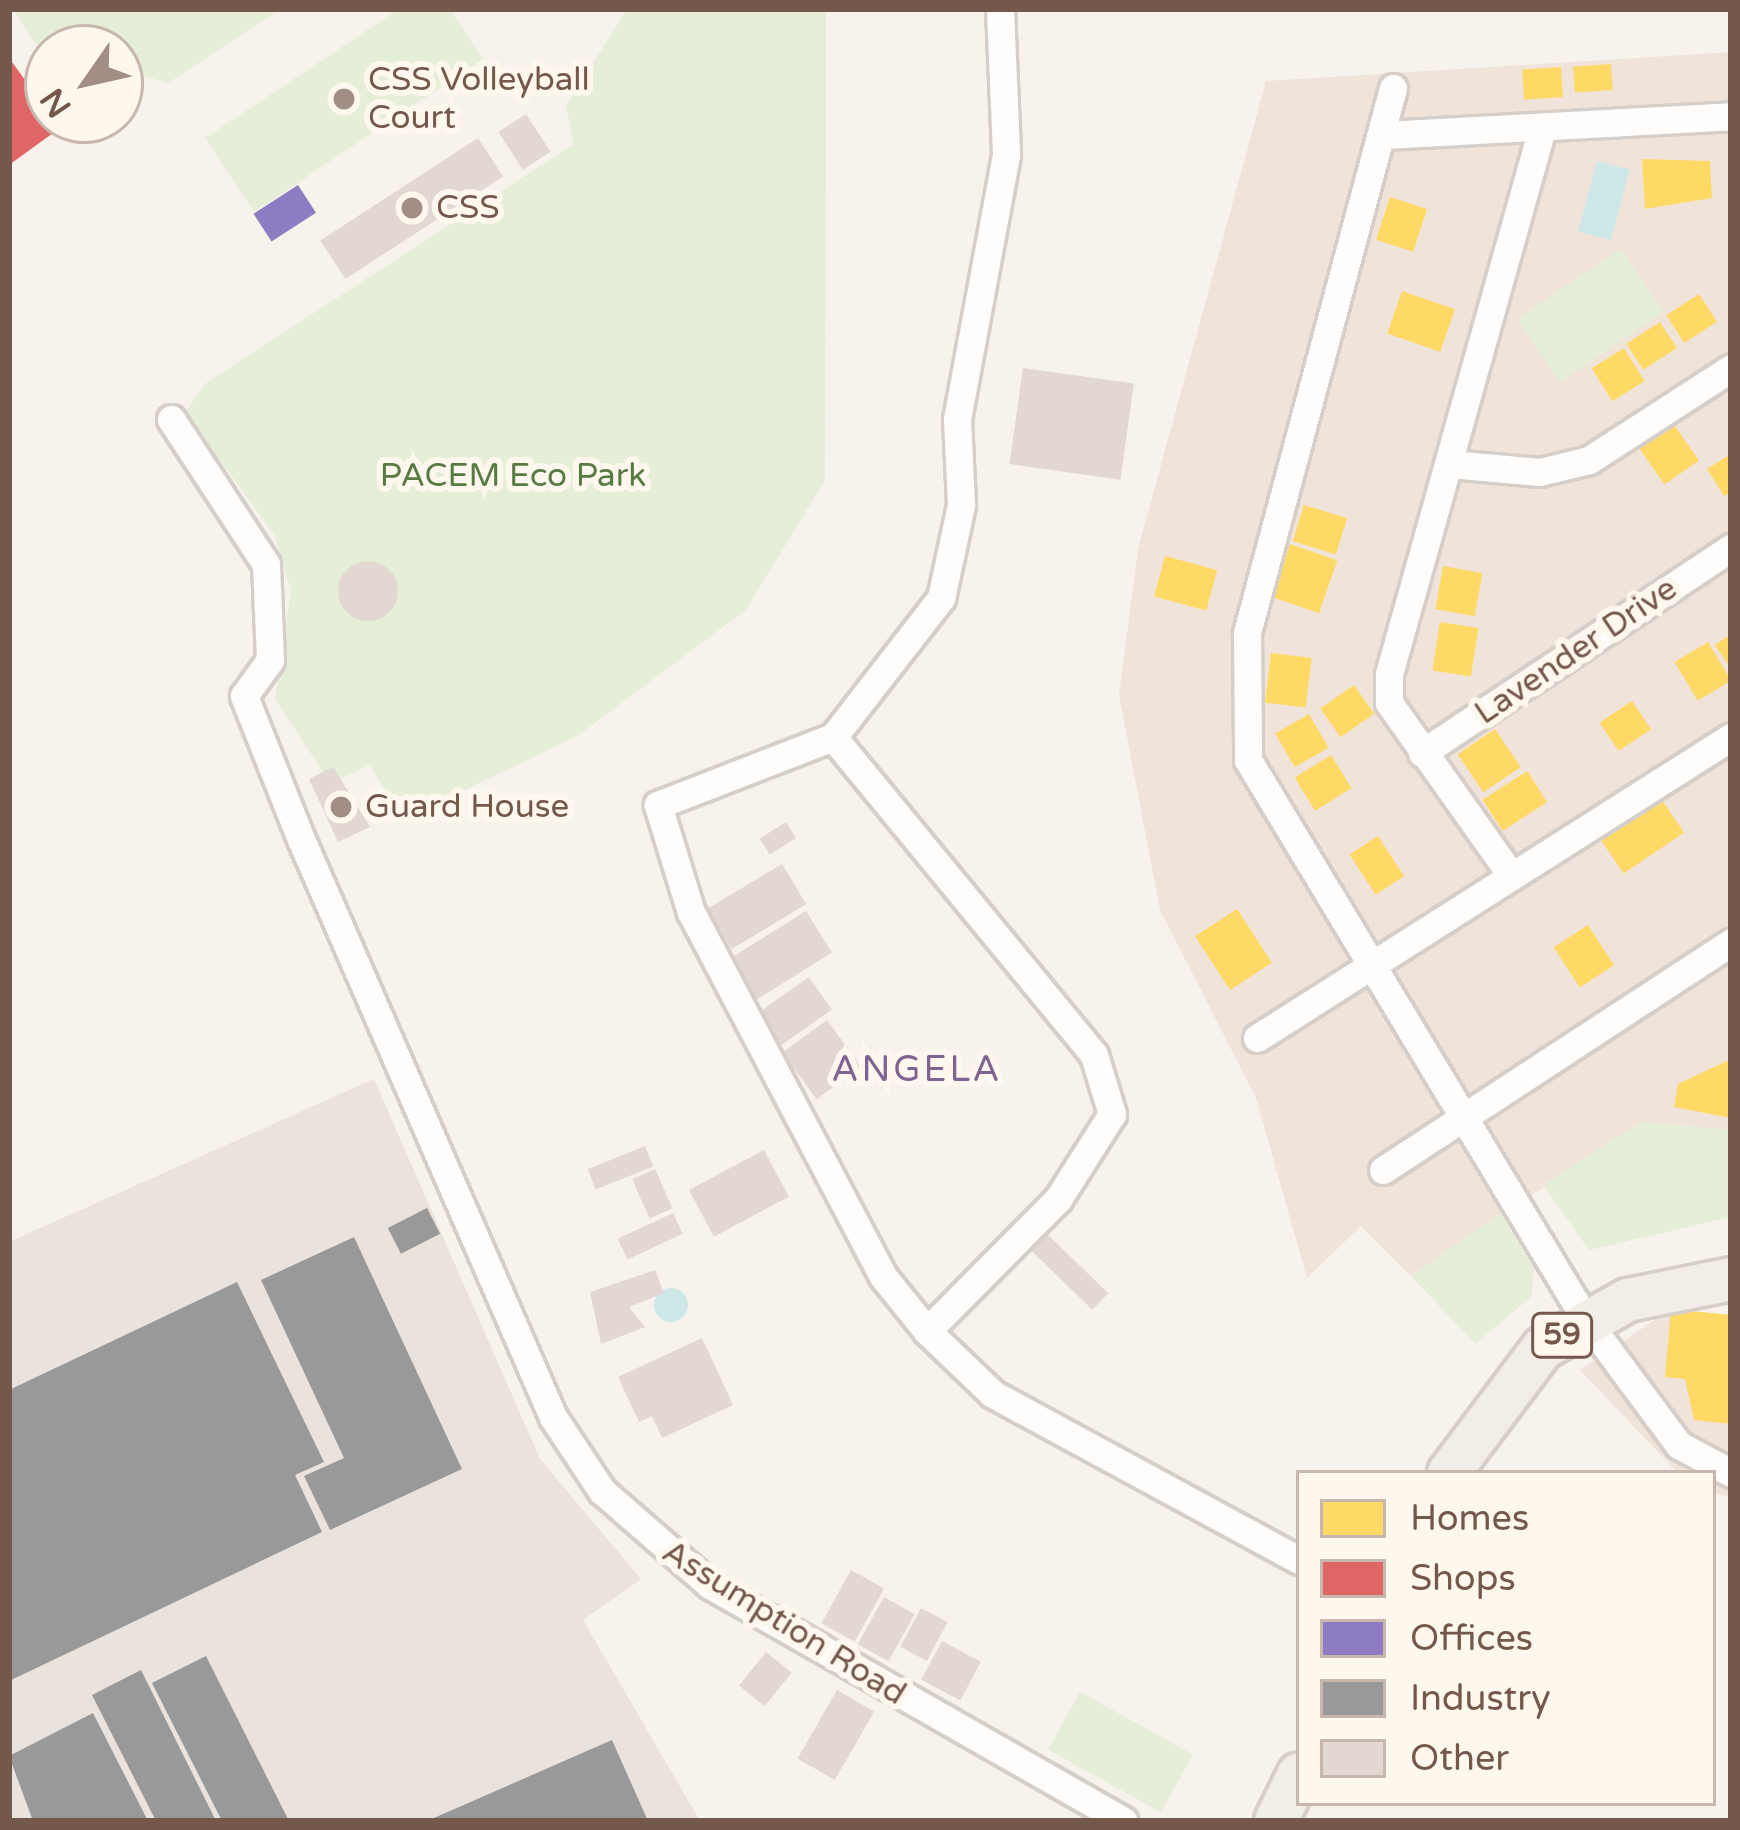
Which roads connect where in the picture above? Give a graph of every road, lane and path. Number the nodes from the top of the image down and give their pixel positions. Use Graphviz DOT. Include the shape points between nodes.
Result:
graph roads {
  1 [pos="1000,9"];
  2 [pos="1393,88"];
  3 [pos="1731,116"];
  4 [pos="1541,131"];
  5 [pos="1384,135"];
  6 [pos="1731,368"];
  7 [pos="171,419"];
  8 [pos="1450,464"];
  9 [pos="1731,548"];
  10 [pos="833,736"];
  11 [pos="1731,737"];
  12 [pos="1422,753"];
  13 [pos="1511,875"];
  14 [pos="1728,951"];
  15 [pos="1374,964"];
  16 [pos="1257,1038"];
  17 [pos="1466,1115"];
  18 [pos="1383,1170"];
  19 [pos="1731,1279"];
  20 [pos="1586,1320"];
  21 [pos="927,1331"];
  22 [pos="1451,1470"];
  23 [pos="1731,1472"];
  24 [pos="1296,1558"];
  25 [pos="1296,1780"];
  26 [pos="1123,1821"];
  27 [pos="1276,1821"];
  1 -- 10 [label="street" via="1006,155 957,419 961,505 941,598"];
  2 -- 5 [label="street"];
  3 -- 4 [label="street"];
  4 -- 5 [label="street"];
  4 -- 8 [label="street"];
  5 -- 15 [label="street" via="1247,633 1241,705 1248,760"];
  6 -- 8 [label="street" via="1589,460 1540,472"];
  7 -- 26 [label="street, Assumption Road" via="266,564 270,660 244,696 554,1417 602,1491 710,1585"];
  8 -- 12 [label="street" via="1388,674 1389,703"];
  9 -- 12 [label="street, Lavender Drive"];
  10 -- 21 [label="street" via="1094,1055 1112,1114 1058,1199"];
  10 -- 21 [label="street" via="658,805 691,912 882,1275"];
  11 -- 13 [label="street"];
  12 -- 13 [label="street"];
  13 -- 15 [label="street"];
  14 -- 17 [label="street"];
  15 -- 16 [label="street"];
  15 -- 17 [label="street"];
  17 -- 18 [label="street"];
  17 -- 20 [label="street"];
  19 -- 20 [label="main road, 59" via="1684,1282"];
  20 -- 22 [label="main road, 59" via="1501,1391"];
  20 -- 23 [label="street" via="1679,1445"];
  21 -- 24 [label="street" via="993,1394"];
  25 -- 27 [label="main road"];
}
